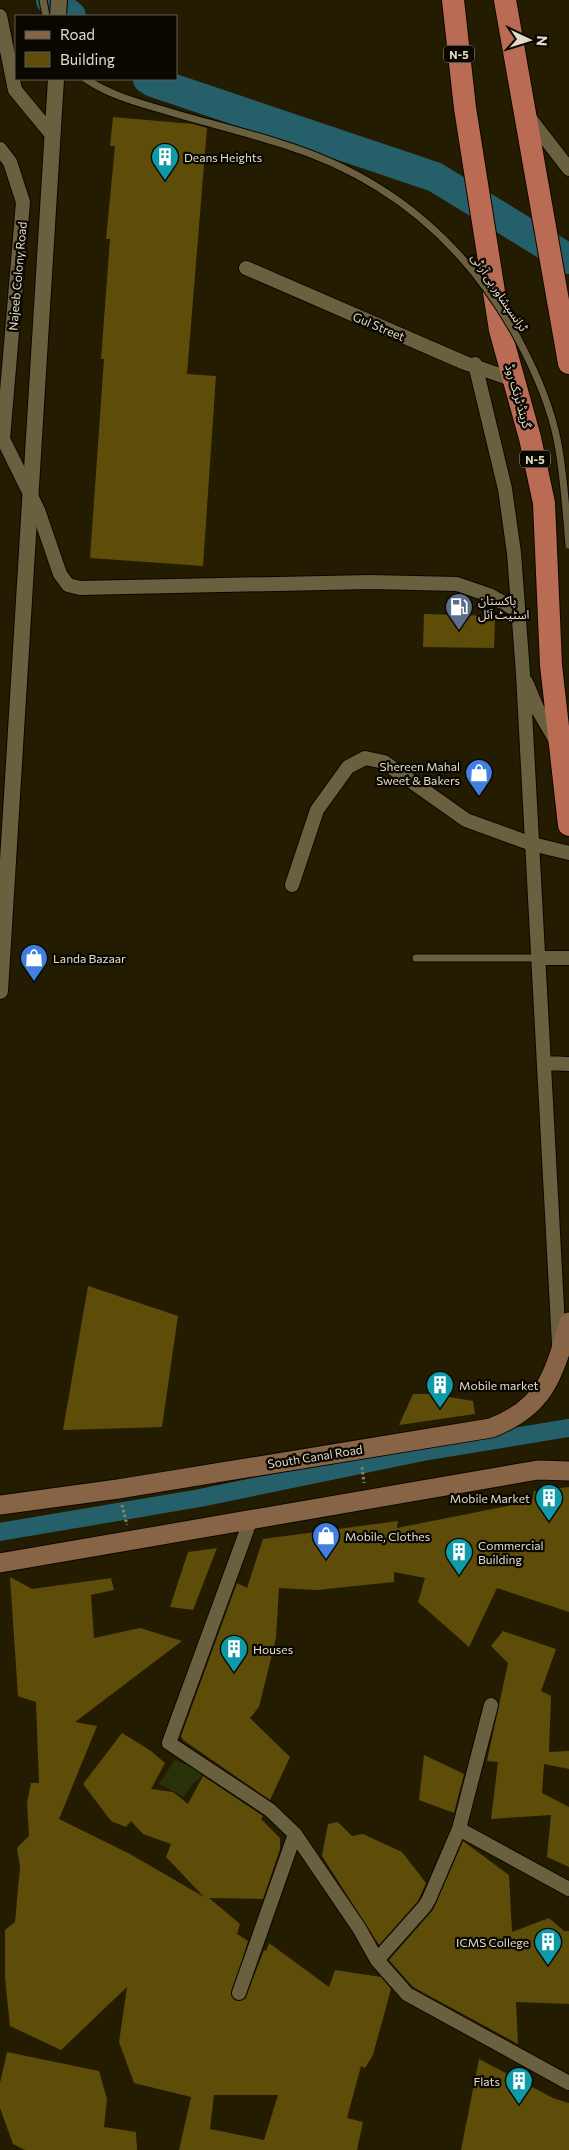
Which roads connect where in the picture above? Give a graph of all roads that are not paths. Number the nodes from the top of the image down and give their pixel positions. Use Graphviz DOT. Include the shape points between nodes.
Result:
graph roads {
  1 [pos="43,0"];
  2 [pos="59,0"];
  3 [pos="452,0"];
  4 [pos="505,0"];
  5 [pos="46,15"];
  6 [pos="58,15"];
  7 [pos="0,16"];
  8 [pos="56,80"];
  9 [pos="88,80"];
  10 [pos="528,120"];
  11 [pos="53,136"];
  12 [pos="0,149"];
  13 [pos="569,169"];
  14 [pos="246,268"];
  15 [pos="569,363"];
  16 [pos="475,364"];
  17 [pos="514,380"];
  18 [pos="2,439"];
  19 [pos="29,490"];
  20 [pos="569,545"];
  21 [pos="518,611"];
  22 [pos="523,674"];
  23 [pos="569,726"];
  24 [pos="560,748"];
  25 [pos="569,825"];
  26 [pos="4,843"];
  27 [pos="532,844"];
  28 [pos="569,853"];
  29 [pos="292,885"];
  30 [pos="416,958"];
  31 [pos="538,958"];
  32 [pos="569,958"];
  33 [pos="0,973"];
  34 [pos="0,991"];
  35 [pos="544,1063"];
  36 [pos="569,1064"];
  37 [pos="569,1322"];
  38 [pos="560,1356"];
  39 [pos="569,1470"];
  40 [pos="0,1505"];
  41 [pos="251,1519"];
  42 [pos="0,1563"];
  43 [pos="491,1705"];
  44 [pos="459,1829"];
  45 [pos="295,1834"];
  46 [pos="569,1889"];
  47 [pos="378,1960"];
  48 [pos="239,1993"];
  49 [pos="569,2083"];
  1 -- 5 [label="lane"];
  2 -- 6 [label="street"];
  3 -- 17 [label="highway, گرینڈ ٹرنک روڈ / N-5, bridge" via="465,108 500,330"];
  4 -- 10 [label="highway"];
  7 -- 11 [label="street" via="15,90"];
  8 -- 11 [label="street"];
  9 -- 20 [label="lane, ٹرانسپشاور بی آر ٹی, bridge" via="128,100 282,144 338,164 386,192 439,233 482,281 506,317 538,380 558,442"];
  10 -- 13 [label="street"];
  10 -- 15 [label="highway"];
  11 -- 19 [label="street"];
  12 -- 18 [label="street, Najeeb Colony Road" via="10,162 23,202"];
  14 -- 16 [label="street, Gul Street"];
  16 -- 17 [label="street, Gul Street"];
  16 -- 21 [label="street" via="505,489"];
  17 -- 24 [label="highway, گرینڈ ٹرنک روڈ / N-5" via="544,503 551,664"];
  18 -- 19 [label="street"];
  19 -- 21 [label="street" via="60,574 68,585 80,588 371,582 457,584 489,595"];
  19 -- 26 [label="street"];
  21 -- 22 [label="street"];
  22 -- 24 [label="street" via="537,708"];
  22 -- 27 [label="street"];
  23 -- 24 [label="highway"];
  24 -- 25 [label="highway, گرینڈ ٹرنک روڈ / N-5"];
  26 -- 33 [label="street"];
  27 -- 28 [label="street"];
  27 -- 29 [label="street" via="466,820 384,762 366,758 348,766 317,810"];
  27 -- 31 [label="street"];
  30 -- 31 [label="lane"];
  31 -- 32 [label="street"];
  31 -- 35 [label="street"];
  33 -- 34 [label="street"];
  35 -- 36 [label="street"];
  35 -- 38 [label="street"];
  37 -- 38 [label="main road, South Canal Road"];
  38 -- 40 [label="main road, South Canal Road" via="552,1379 530,1407 510,1421 491,1428"];
  39 -- 41 [label="main road" via="538,1470"];
  41 -- 42 [label="main road"];
  41 -- 45 [label="street" via="169,1743 270,1810"];
  43 -- 44 [label="street"];
  44 -- 46 [label="street"];
  44 -- 47 [label="street" via="425,1906"];
  45 -- 47 [label="street"];
  45 -- 48 [label="street"];
  47 -- 49 [label="street" via="407,1994"];
}
